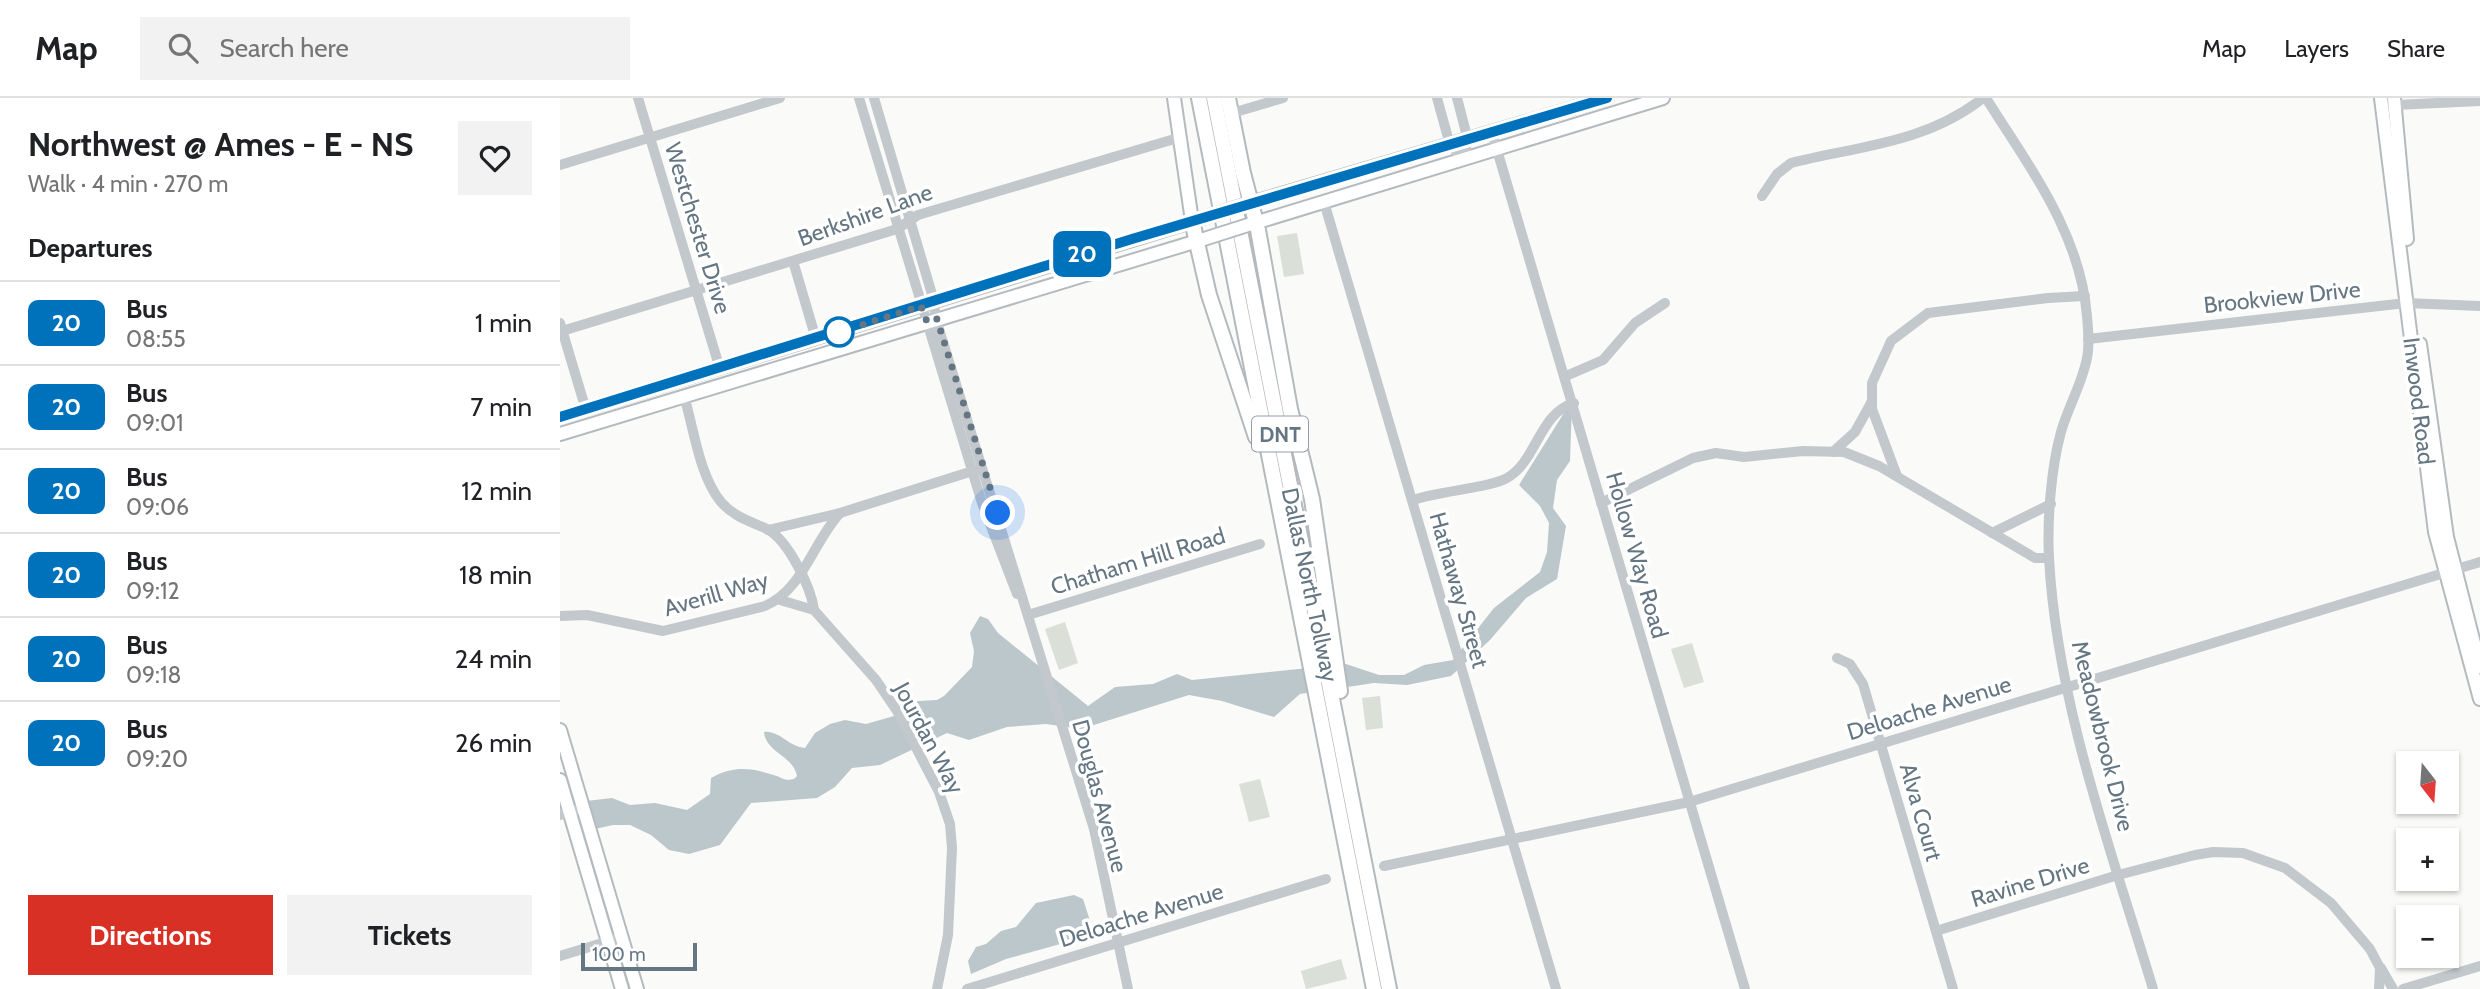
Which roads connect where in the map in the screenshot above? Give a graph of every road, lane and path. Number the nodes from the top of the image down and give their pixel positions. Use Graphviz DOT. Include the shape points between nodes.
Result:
graph roads {
  1 [pos="638,98"];
  2 [pos="780,98"];
  3 [pos="859,98"];
  4 [pos="874,98"];
  5 [pos="1174,98"];
  6 [pos="1199,98"];
  7 [pos="1214,98"];
  8 [pos="1228,98"];
  9 [pos="1283,98"];
  10 [pos="1437,98"];
  11 [pos="1457,98"];
  12 [pos="1607,98"];
  13 [pos="1663,98"];
  14 [pos="1984,98"];
  15 [pos="2381,98"];
  16 [pos="2395,101"];
  17 [pos="2480,101"];
  18 [pos="1239,111"];
  19 [pos="2383,113"];
  20 [pos="1492,133"];
  21 [pos="650,137"];
  22 [pos="1182,139"];
  23 [pos="1468,140"];
  24 [pos="1450,145"];
  25 [pos="1496,148"];
  26 [pos="889,149"];
  27 [pos="875,153"];
  28 [pos="1463,159"];
  29 [pos="560,165"];
  30 [pos="894,167"];
  31 [pos="881,172"];
  32 [pos="1184,182"];
  33 [pos="1762,196"];
  34 [pos="1324,202"];
  35 [pos="1247,204"];
  36 [pos="909,218"];
  37 [pos="1196,220"];
  38 [pos="1252,224"];
  39 [pos="1173,227"];
  40 [pos="897,229"];
  41 [pos="1200,240"];
  42 [pos="793,261"];
  43 [pos="698,291"];
  44 [pos="964,293"];
  45 [pos="2085,296"];
  46 [pos="1665,303"];
  47 [pos="2410,303"];
  48 [pos="927,304"];
  49 [pos="2480,306"];
  50 [pos="968,309"];
  51 [pos="932,320"];
  52 [pos="561,327"];
  53 [pos="2088,339"];
  54 [pos="816,340"];
  55 [pos="720,369"];
  56 [pos="1566,376"];
  57 [pos="684,396"];
  58 [pos="1872,402"];
  59 [pos="1574,403"];
  60 [pos="645,408"];
  61 [pos="586,410"];
  62 [pos="560,417"];
  63 [pos="560,434"];
  64 [pos="1833,452"];
  65 [pos="978,469"];
  66 [pos="1898,478"];
  67 [pos="1275,492"];
  68 [pos="1413,500"];
  69 [pos="1601,503"];
  70 [pos="2051,503"];
  71 [pos="840,513"];
  72 [pos="768,530"];
  73 [pos="1992,533"];
  74 [pos="1260,544"];
  75 [pos="2049,558"];
  76 [pos="2480,562"];
  77 [pos="2449,571"];
  78 [pos="801,574"];
  79 [pos="780,600"];
  80 [pos="814,610"];
  81 [pos="1028,615"];
  82 [pos="560,616"];
  83 [pos="1837,658"];
  84 [pos="2480,667"];
  85 [pos="2067,686"];
  86 [pos="2480,699"];
  87 [pos="560,730"];
  88 [pos="1881,743"];
  89 [pos="1348,769"];
  90 [pos="560,780"];
  91 [pos="1689,802"];
  92 [pos="583,808"];
  93 [pos="564,813"];
  94 [pos="1511,837"];
  95 [pos="1384,866"];
  96 [pos="2118,875"];
  97 [pos="1326,879"];
  98 [pos="1936,931"];
  99 [pos="622,937"];
  100 [pos="608,941"];
  101 [pos="1116,943"];
  102 [pos="560,956"];
  103 [pos="2480,966"];
  104 [pos="2380,968"];
  105 [pos="622,989"];
  106 [pos="637,989"];
  107 [pos="937,989"];
  108 [pos="967,989"];
  109 [pos="1128,989"];
  110 [pos="1374,989"];
  111 [pos="1389,989"];
  112 [pos="1556,989"];
  113 [pos="1745,989"];
  114 [pos="1953,989"];
  115 [pos="2152,989"];
  116 [pos="2379,989"];
  117 [pos="2393,989"];
  118 [pos="2403,989"];
  1 -- 21 [label="street, Westchester Drive"];
  2 -- 21 [label="street"];
  3 -- 27 [label="street, Douglas Avenue"];
  4 -- 26 [label="street, Douglas Avenue"];
  5 -- 22 [label="main road"];
  6 -- 67 [label="highway, Dallas North Tollway / DNT"];
  7 -- 89 [label="highway, Dallas North Tollway / DNT"];
  8 -- 35 [label="highway"];
  9 -- 18 [label="street"];
  10 -- 24 [label="street"];
  11 -- 23 [label="street"];
  12 -- 20 [label="main road"];
  13 -- 25 [label="main road"];
  14 -- 33 [label="street" via="1961,116 1920,135 1791,163"];
  14 -- 45 [label="street, Meadowbrook Drive" via="2054,206 2075,255"];
  15 -- 19 [label="main road, Inwood Road"];
  16 -- 17 [label="street"];
  16 -- 19 [label="street"];
  16 -- 47 [label="main road, Inwood Road"];
  19 -- 47 [label="main road, Inwood Road"];
  20 -- 23 [label="main road"];
  20 -- 25 [label="street, Hollow Way Road"];
  21 -- 29 [label="street"];
  21 -- 43 [label="street, Westchester Drive"];
  22 -- 32 [label="main road"];
  22 -- 36 [label="street, Berkshire Lane"];
  23 -- 24 [label="main road"];
  23 -- 28 [label="street"];
  24 -- 28 [label="street"];
  24 -- 35 [label="main road"];
  25 -- 28 [label="main road"];
  25 -- 56 [label="street, Hollow Way Road"];
  26 -- 27 [label="street"];
  26 -- 30 [label="street, Douglas Avenue"];
  27 -- 31 [label="street, Douglas Avenue"];
  28 -- 34 [label="main road"];
  30 -- 31 [label="street"];
  30 -- 36 [label="street, Douglas Avenue"];
  31 -- 40 [label="street, Douglas Avenue"];
  32 -- 37 [label="main road"];
  32 -- 39 [label="main road" via="1183,206"];
  34 -- 38 [label="main road"];
  34 -- 68 [label="street, Hathaway Street"];
  35 -- 37 [label="main road, bridge"];
  35 -- 38 [label="highway"];
  36 -- 40 [label="street, Berkshire Lane"];
  36 -- 48 [label="street, Douglas Avenue"];
  37 -- 39 [label="main road"];
  37 -- 41 [label="highway"];
  38 -- 41 [label="main road, bridge"];
  38 -- 89 [label="highway" via="1312,499"];
  39 -- 44 [label="main road"];
  40 -- 42 [label="street, Berkshire Lane"];
  40 -- 48 [label="street, Douglas Avenue"];
  41 -- 50 [label="main road"];
  41 -- 67 [label="highway" via="1209,295"];
  42 -- 43 [label="street, Berkshire Lane"];
  42 -- 54 [label="street"];
  43 -- 52 [label="street, Berkshire Lane"];
  43 -- 55 [label="street, Westchester Drive"];
  44 -- 48 [label="main road"];
  44 -- 50 [label="main road"];
  45 -- 53 [label="street, Meadowbrook Drive"];
  45 -- 58 [label="street" via="1927,313 1891,341 1872,383"];
  46 -- 56 [label="street" via="1635,323 1603,359"];
  47 -- 49 [label="street, Brookview Drive"];
  47 -- 53 [label="street, Brookview Drive"];
  47 -- 77 [label="main road, Inwood Road"];
  48 -- 51 [label="street, Douglas Avenue"];
  48 -- 54 [label="main road"];
  50 -- 51 [label="main road"];
  51 -- 57 [label="main road"];
  51 -- 65 [label="street, Douglas Avenue"];
  52 -- 61 [label="street"];
  53 -- 70 [label="street, Meadowbrook Drive" via="2077,396 2061,431"];
  54 -- 55 [label="main road"];
  55 -- 60 [label="main road" via="713,380 656,397"];
  55 -- 61 [label="main road"];
  56 -- 59 [label="street, Hollow Way Road"];
  57 -- 60 [label="main road"];
  57 -- 72 [label="street, Jourdan Way" via="713,489 735,514"];
  58 -- 64 [label="street" via="1855,432"];
  58 -- 66 [label="street" via="1880,438"];
  59 -- 68 [label="street" via="1556,412 1518,470 1506,480"];
  59 -- 69 [label="street, Hollow Way Road"];
  60 -- 63 [label="main road"];
  61 -- 62 [label="main road"];
  64 -- 66 [label="street" via="1866,459"];
  64 -- 69 [label="street" via="1744,457 1716,453 1693,458"];
  65 -- 71 [label="street"];
  65 -- 81 [label="street, Douglas Avenue"];
  66 -- 73 [label="street"];
  67 -- 110 [label="highway, Dallas North Tollway / DNT"];
  68 -- 94 [label="street, Hathaway Street"];
  69 -- 91 [label="street, Hollow Way Road"];
  70 -- 73 [label="street"];
  70 -- 75 [label="street, Meadowbrook Drive"];
  71 -- 72 [label="street"];
  71 -- 78 [label="street, Averill Way"];
  72 -- 78 [label="street, Jourdan Way" via="780,540"];
  73 -- 75 [label="street" via="2035,558"];
  74 -- 81 [label="street, Chatham Hill Road"];
  75 -- 85 [label="street, Meadowbrook Drive"];
  76 -- 77 [label="street, Deloache Avenue"];
  77 -- 84 [label="main road, Inwood Road"];
  77 -- 85 [label="street, Deloache Avenue"];
  77 -- 86 [label="main road, Inwood Road"];
  78 -- 79 [label="street, Averill Way"];
  78 -- 80 [label="street, Jourdan Way"];
  79 -- 80 [label="street"];
  79 -- 82 [label="street, Averill Way" via="663,631 587,615"];
  80 -- 107 [label="street, Jourdan Way" via="876,680 939,792 952,837 948,935"];
  81 -- 101 [label="street, Douglas Avenue" via="1094,829"];
  83 -- 88 [label="street, Alva Court" via="1857,671"];
  85 -- 88 [label="street, Deloache Avenue"];
  85 -- 96 [label="street, Meadowbrook Drive"];
  87 -- 92 [label="main road"];
  88 -- 91 [label="street, Deloache Avenue"];
  88 -- 98 [label="street, Alva Court"];
  89 -- 111 [label="highway, Dallas North Tollway / DNT"];
  90 -- 93 [label="main road"];
  91 -- 94 [label="street, Deloache Avenue"];
  91 -- 113 [label="street, Hollow Way Road"];
  92 -- 93 [label="street"];
  92 -- 99 [label="main road"];
  93 -- 100 [label="main road"];
  94 -- 95 [label="street, Deloache Avenue"];
  94 -- 112 [label="street, Hathaway Street"];
  96 -- 98 [label="street, Ravine Drive"];
  96 -- 104 [label="street, Ravine Drive" via="2213,852 2268,860 2305,881 2330,903 2354,927"];
  96 -- 115 [label="street, Meadowbrook Drive"];
  97 -- 101 [label="street, Deloache Avenue"];
  98 -- 114 [label="street, Alva Court"];
  99 -- 100 [label="street"];
  99 -- 106 [label="main road"];
  100 -- 102 [label="street"];
  100 -- 105 [label="main road"];
  101 -- 108 [label="street, Deloache Avenue"];
  101 -- 109 [label="street, Douglas Avenue"];
  103 -- 118 [label="street"];
  104 -- 116 [label="street"];
  104 -- 117 [label="street, Ravine Drive"];
}
